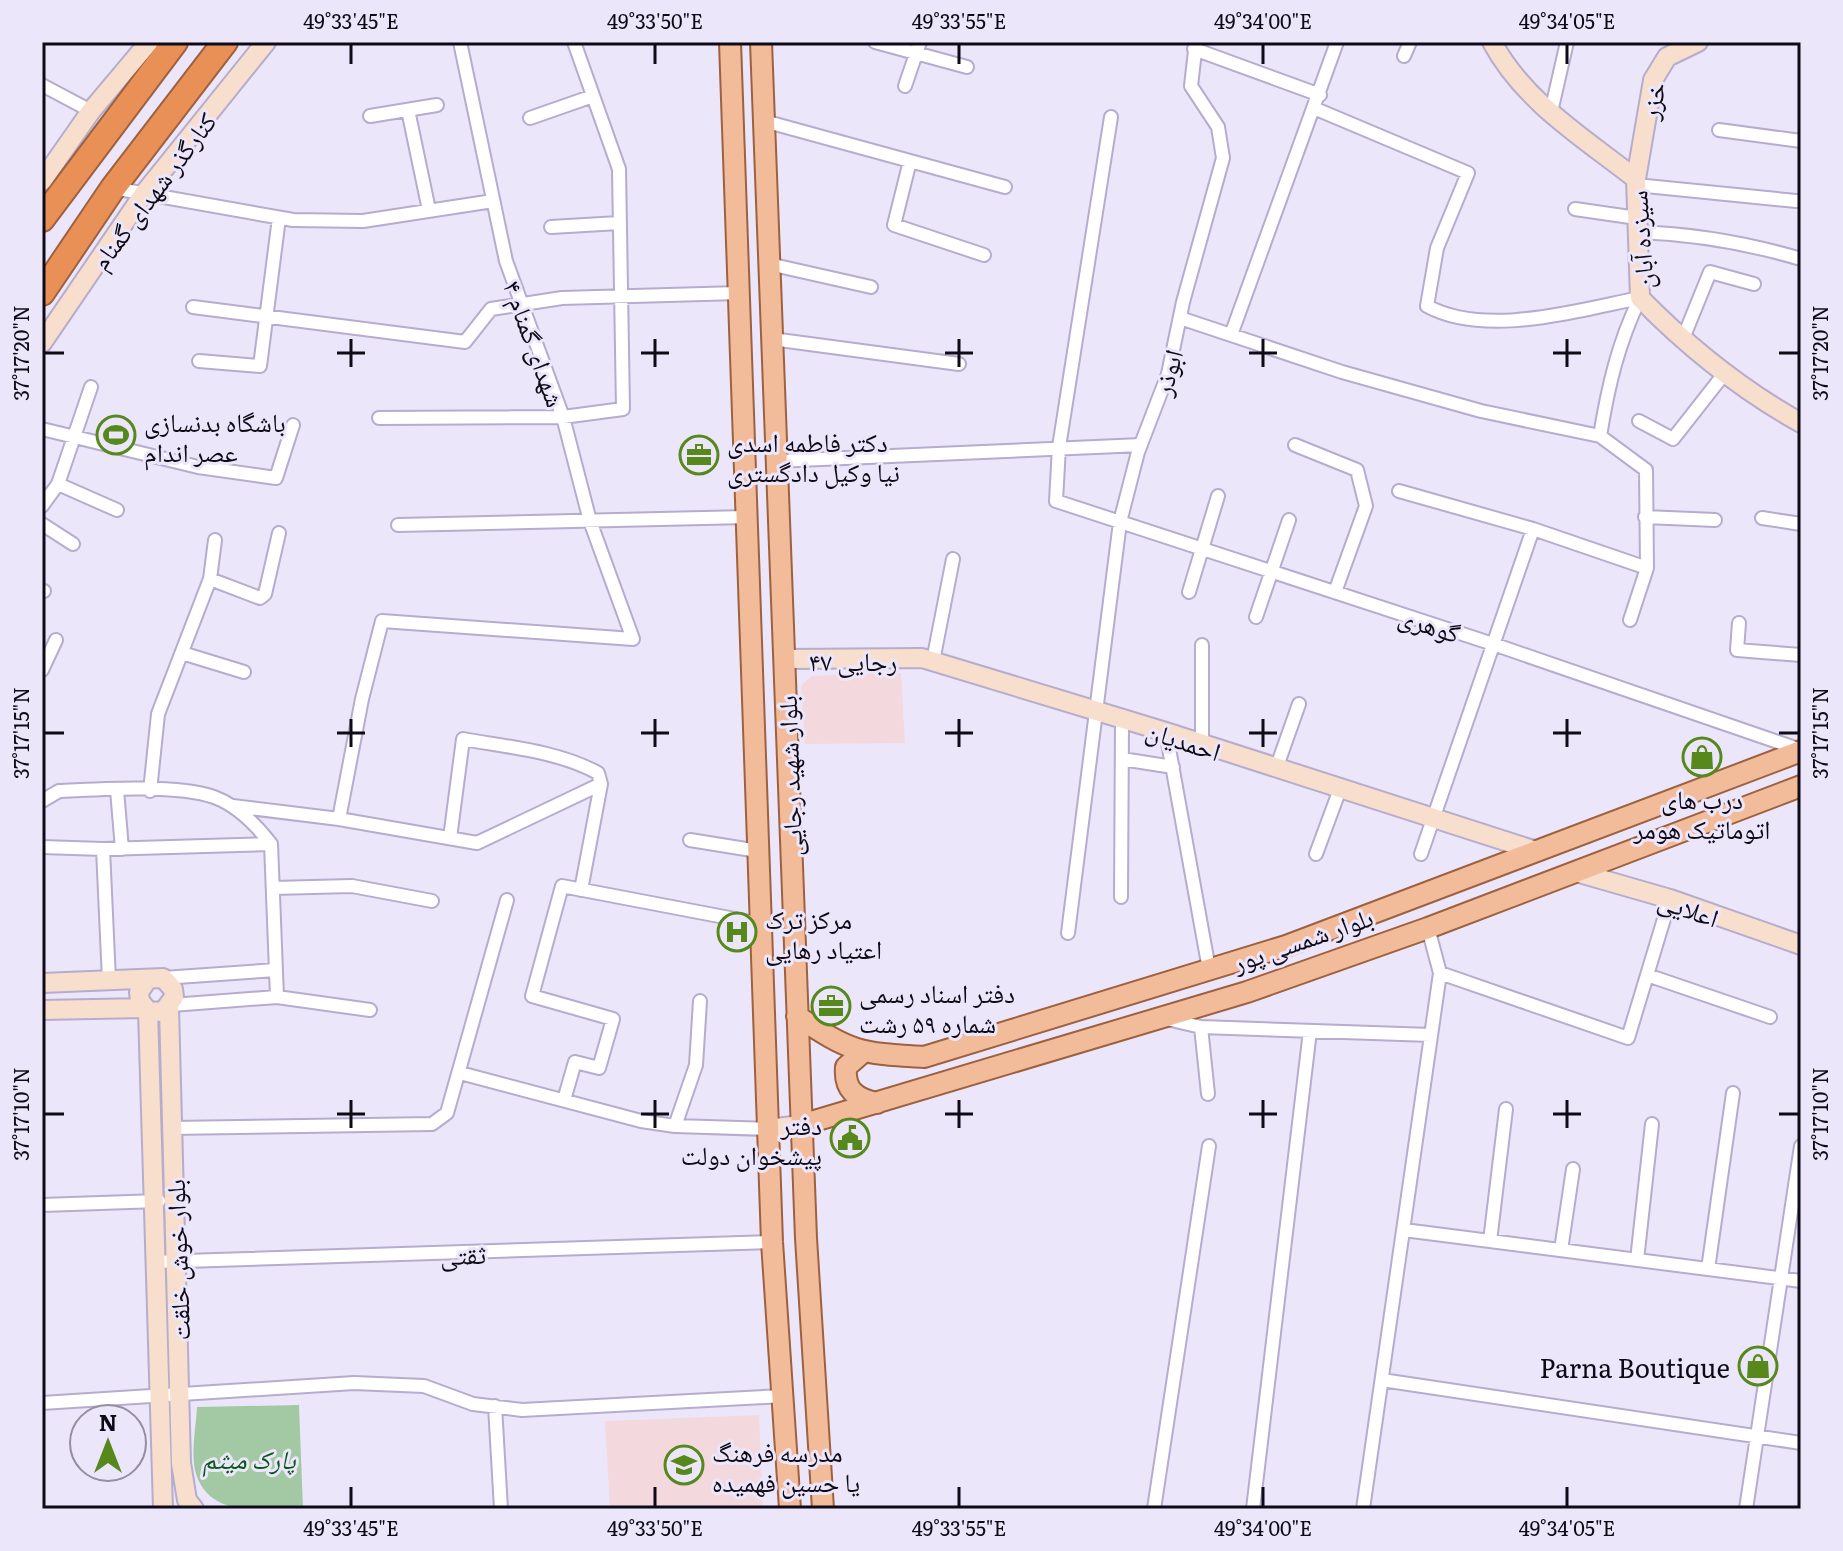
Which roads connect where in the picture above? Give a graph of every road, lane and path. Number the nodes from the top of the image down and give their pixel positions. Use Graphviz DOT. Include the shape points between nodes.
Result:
graph roads {
  1 [pos="149,42"];
  2 [pos="175,42"];
  3 [pos="225,42"];
  4 [pos="266,42"];
  5 [pos="460,42"];
  6 [pos="574,42"];
  7 [pos="730,42"];
  8 [pos="761,42"];
  9 [pos="875,42"];
  10 [pos="1337,42"];
  11 [pos="1410,42"];
  12 [pos="1492,42"];
  13 [pos="1567,42"];
  14 [pos="1698,42"];
  15 [pos="1195,46"];
  16 [pos="918,48"];
  17 [pos="1404,56"];
  18 [pos="967,67"];
  19 [pos="42,85"];
  20 [pos="905,86"];
  21 [pos="1320,95"];
  22 [pos="593,96"];
  23 [pos="437,105"];
  24 [pos="1316,109"];
  25 [pos="408,110"];
  26 [pos="91,111"];
  27 [pos="1551,112"];
  28 [pos="370,116"];
  29 [pos="1111,117"];
  30 [pos="530,118"];
  31 [pos="764,121"];
  32 [pos="1719,130"];
  33 [pos="1801,141"];
  34 [pos="910,161"];
  35 [pos="42,181"];
  36 [pos="1636,182"];
  37 [pos="1005,187"];
  38 [pos="113,188"];
  39 [pos="143,195"];
  40 [pos="493,201"];
  41 [pos="1796,201"];
  42 [pos="1575,209"];
  43 [pos="429,210"];
  44 [pos="279,218"];
  45 [pos="42,219"];
  46 [pos="619,223"];
  47 [pos="1638,225"];
  48 [pos="551,227"];
  49 [pos="984,255"];
  50 [pos="1801,259"];
  51 [pos="769,264"];
  52 [pos="1754,284"];
  53 [pos="871,287"];
  54 [pos="42,293"];
  55 [pos="739,293"];
  56 [pos="619,297"];
  57 [pos="1640,298"];
  58 [pos="521,304"];
  59 [pos="193,307"];
  60 [pos="265,316"];
  61 [pos="1180,318"];
  62 [pos="1231,335"];
  63 [pos="772,339"];
  64 [pos="1682,341"];
  65 [pos="42,343"];
  66 [pos="199,361"];
  67 [pos="959,364"];
  68 [pos="1724,374"];
  69 [pos="91,387"];
  70 [pos="563,417"];
  71 [pos="379,418"];
  72 [pos="1639,421"];
  73 [pos="1801,423"];
  74 [pos="293,425"];
  75 [pos="42,429"];
  76 [pos="1600,436"];
  77 [pos="74,437"];
  78 [pos="1141,445"];
  79 [pos="1295,445"];
  80 [pos="1059,447"];
  81 [pos="776,461"];
  82 [pos="58,484"];
  83 [pos="1399,491"];
  84 [pos="1218,496"];
  85 [pos="42,506"];
  86 [pos="117,510"];
  87 [pos="747,517"];
  88 [pos="1645,517"];
  89 [pos="1762,518"];
  90 [pos="1289,520"];
  91 [pos="1715,520"];
  92 [pos="590,521"];
  93 [pos="1120,522"];
  94 [pos="42,524"];
  95 [pos="1801,524"];
  96 [pos="398,525"];
  97 [pos="1533,529"];
  98 [pos="279,533"];
  99 [pos="215,540"];
  100 [pos="73,544"];
  101 [pos="1201,548"];
  102 [pos="953,559"];
  103 [pos="1647,568"];
  104 [pos="1271,571"];
  105 [pos="210,579"];
  106 [pos="1189,592"];
  107 [pos="1335,592"];
  108 [pos="1256,617"];
  109 [pos="1630,620"];
  110 [pos="1739,623"];
  111 [pos="56,640"];
  112 [pos="1493,644"];
  113 [pos="1202,645"];
  114 [pos="182,653"];
  115 [pos="1801,655"];
  116 [pos="784,659"];
  117 [pos="928,660"];
  118 [pos="42,670"];
  119 [pos="244,672"];
  120 [pos="1299,704"];
  121 [pos="1094,711"];
  122 [pos="1122,721"];
  123 [pos="1166,732"];
  124 [pos="1202,746"];
  125 [pos="1801,751"];
  126 [pos="1122,759"];
  127 [pos="1173,767"];
  128 [pos="1276,769"];
  129 [pos="601,784"];
  130 [pos="1801,786"];
  131 [pos="1340,789"];
  132 [pos="117,790"];
  133 [pos="150,791"];
  134 [pos="42,801"];
  135 [pos="233,806"];
  136 [pos="339,819"];
  137 [pos="1435,819"];
  138 [pos="450,838"];
  139 [pos="690,840"];
  140 [pos="271,844"];
  141 [pos="42,847"];
  142 [pos="103,849"];
  143 [pos="122,849"];
  144 [pos="758,851"];
  145 [pos="1536,851"];
  146 [pos="1316,854"];
  147 [pos="1421,854"];
  148 [pos="1576,872"];
  149 [pos="273,888"];
  150 [pos="581,890"];
  151 [pos="1121,897"];
  152 [pos="1670,899"];
  153 [pos="507,900"];
  154 [pos="432,901"];
  155 [pos="761,924"];
  156 [pos="1428,928"];
  157 [pos="1068,933"];
  158 [pos="1801,945"];
  159 [pos="1209,969"];
  160 [pos="276,970"];
  161 [pos="1440,973"];
  162 [pos="1647,975"];
  163 [pos="156,979"];
  164 [pos="109,980"];
  165 [pos="42,983"];
  166 [pos="277,997"];
  167 [pos="700,1001"];
  168 [pos="170,1006"];
  169 [pos="146,1009"];
  170 [pos="42,1010"];
  171 [pos="370,1010"];
  172 [pos="797,1016"];
  173 [pos="1770,1017"];
  174 [pos="1167,1019"];
  175 [pos="1201,1027"];
  176 [pos="1310,1031"];
  177 [pos="1431,1035"];
  178 [pos="862,1053"];
  179 [pos="460,1073"];
  180 [pos="1733,1093"];
  181 [pos="1208,1094"];
  182 [pos="564,1100"];
  183 [pos="878,1103"];
  184 [pos="1506,1109"];
  185 [pos="1652,1124"];
  186 [pos="801,1125"];
  187 [pos="675,1126"];
  188 [pos="171,1128"];
  189 [pos="768,1129"];
  190 [pos="1209,1146"];
  191 [pos="1801,1146"];
  192 [pos="1573,1169"];
  193 [pos="174,1200"];
  194 [pos="152,1202"];
  195 [pos="42,1205"];
  196 [pos="1404,1230"];
  197 [pos="1490,1241"];
  198 [pos="772,1242"];
  199 [pos="1561,1250"];
  200 [pos="1637,1260"];
  201 [pos="178,1261"];
  202 [pos="153,1262"];
  203 [pos="1708,1269"];
  204 [pos="1780,1278"];
  205 [pos="1801,1281"];
  206 [pos="1382,1380"];
  207 [pos="180,1395"];
  208 [pos="783,1396"];
  209 [pos="157,1397"];
  210 [pos="42,1403"];
  211 [pos="495,1406"];
  212 [pos="1757,1437"];
  213 [pos="1801,1443"];
  214 [pos="159,1508"];
  215 [pos="194,1509"];
  216 [pos="501,1509"];
  217 [pos="790,1509"];
  218 [pos="823,1509"];
  219 [pos="1154,1509"];
  220 [pos="1253,1509"];
  221 [pos="1363,1509"];
  222 [pos="1746,1509"];
  1 -- 26 [label="street"];
  2 -- 45 [label="highway"];
  3 -- 38 [label="highway"];
  4 -- 39 [label="street, کنارگذر شهدای گمنام"];
  5 -- 40 [label="street, شهدای گمنام ۴"];
  6 -- 22 [label="street"];
  7 -- 55 [label="main road, بلوار شهید رجایی"];
  8 -- 31 [label="main road, بلوار شهید رجایی"];
  9 -- 16 [label="street"];
  10 -- 21 [label="street"];
  11 -- 17 [label="street"];
  12 -- 27 [label="street, سیزده آبان" via="1508,71"];
  13 -- 27 [label="street"];
  14 -- 36 [label="street, خزر" via="1667,57 1653,80"];
  15 -- 21 [label="street"];
  15 -- 61 [label="street, ابوذر" via="1191,86 1218,127 1223,145"];
  16 -- 18 [label="street"];
  16 -- 20 [label="street"];
  19 -- 26 [label="street"];
  21 -- 24 [label="street"];
  22 -- 30 [label="street"];
  22 -- 46 [label="street" via="619,169"];
  23 -- 25 [label="street"];
  24 -- 57 [label="street" via="1468,173 1437,248 1427,306 1439,313 1498,320 1547,319"];
  24 -- 62 [label="street"];
  25 -- 28 [label="street"];
  25 -- 43 [label="street"];
  26 -- 35 [label="street"];
  27 -- 36 [label="street, سیزده آبان"];
  29 -- 80 [label="street"];
  31 -- 34 [label="street"];
  31 -- 51 [label="main road, بلوار شهید رجایی"];
  32 -- 33 [label="street"];
  34 -- 37 [label="street"];
  34 -- 49 [label="street" via="894,225"];
  36 -- 41 [label="street"];
  36 -- 47 [label="street, سیزده آبان"];
  38 -- 39 [label="street"];
  38 -- 54 [label="highway"];
  39 -- 44 [label="street"];
  39 -- 65 [label="street, کنارگذر شهدای گمنام"];
  40 -- 43 [label="street"];
  40 -- 58 [label="street, شهدای گمنام ۴"];
  42 -- 47 [label="street"];
  43 -- 44 [label="street" via="363,221"];
  44 -- 60 [label="street"];
  46 -- 48 [label="street"];
  46 -- 56 [label="street"];
  47 -- 50 [label="street"];
  47 -- 57 [label="street, سیزده آبان"];
  51 -- 53 [label="street"];
  51 -- 63 [label="main road, بلوار شهید رجایی"];
  52 -- 64 [label="street" via="1710,272"];
  55 -- 56 [label="street"];
  55 -- 87 [label="main road, بلوار شهید رجایی"];
  56 -- 58 [label="street"];
  56 -- 70 [label="street" via="623,409"];
  57 -- 64 [label="street, سیزده آبان"];
  57 -- 76 [label="street" via="1609,378"];
  58 -- 60 [label="street" via="491,309 465,342"];
  58 -- 70 [label="street, شهدای گمنام ۴"];
  59 -- 60 [label="street"];
  60 -- 66 [label="street" via="260,366"];
  61 -- 62 [label="street"];
  61 -- 78 [label="street, ابوذر" via="1168,374"];
  62 -- 76 [label="street" via="1481,411"];
  63 -- 67 [label="street"];
  63 -- 81 [label="main road, بلوار شهید رجایی"];
  64 -- 68 [label="street, سیزده آبان"];
  68 -- 72 [label="street" via="1673,439"];
  68 -- 73 [label="street, سیزده آبان"];
  69 -- 77 [label="street"];
  70 -- 71 [label="street"];
  70 -- 92 [label="street, شهدای گمنام ۴"];
  74 -- 77 [label="street" via="276,478 198,467"];
  75 -- 77 [label="street"];
  76 -- 88 [label="street" via="1646,470"];
  77 -- 82 [label="street"];
  78 -- 80 [label="street"];
  78 -- 93 [label="street, ابوذر"];
  79 -- 107 [label="street" via="1357,470 1366,506"];
  80 -- 81 [label="street"];
  80 -- 93 [label="street, گوهری" via="1056,501"];
  81 -- 116 [label="main road, بلوار شهید رجایی"];
  82 -- 85 [label="street"];
  82 -- 86 [label="street"];
  83 -- 97 [label="street"];
  84 -- 101 [label="street"];
  87 -- 92 [label="street"];
  87 -- 144 [label="main road, بلوار شهید رجایی"];
  88 -- 91 [label="street"];
  88 -- 103 [label="street"];
  89 -- 95 [label="street"];
  90 -- 104 [label="street"];
  92 -- 96 [label="street"];
  92 -- 136 [label="street, شهدای گمنام ۴" via="633,639 382,621"];
  93 -- 101 [label="street, گوهری"];
  93 -- 121 [label="street, ابوذر"];
  94 -- 100 [label="street"];
  97 -- 103 [label="street"];
  97 -- 112 [label="street"];
  98 -- 105 [label="street" via="260,598"];
  99 -- 105 [label="street"];
  101 -- 104 [label="street, گوهری"];
  101 -- 106 [label="street"];
  102 -- 117 [label="street"];
  103 -- 109 [label="street"];
  104 -- 107 [label="street, گوهری"];
  104 -- 108 [label="street"];
  105 -- 114 [label="street"];
  107 -- 112 [label="street, گوهری"];
  110 -- 115 [label="street" via="1737,650"];
  111 -- 118 [label="street"];
  112 -- 125 [label="street, گوهری"];
  112 -- 137 [label="street"];
  113 -- 124 [label="street"];
  114 -- 119 [label="street"];
  114 -- 133 [label="street" via="158,714"];
  116 -- 117 [label="street, رجایی ۴۷"];
  116 -- 172 [label="main road, بلوار شهید رجایی"];
  117 -- 121 [label="street, احمدیان"];
  120 -- 128 [label="street"];
  121 -- 122 [label="street, احمدیان"];
  121 -- 157 [label="street, ابوذر"];
  122 -- 123 [label="street, احمدیان"];
  122 -- 126 [label="street"];
  123 -- 124 [label="street, احمدیان"];
  123 -- 127 [label="street"];
  124 -- 128 [label="street, احمدیان"];
  125 -- 145 [label="main road, بلوار شمسی پور"];
  126 -- 127 [label="street"];
  126 -- 151 [label="street"];
  127 -- 159 [label="street"];
  128 -- 131 [label="street, احمدیان"];
  129 -- 138 [label="street" via="477,843"];
  129 -- 138 [label="street" via="598,773 562,758 463,739"];
  129 -- 150 [label="street"];
  130 -- 148 [label="main road, بلوار شمسی پور"];
  131 -- 137 [label="street, احمدیان"];
  131 -- 146 [label="street"];
  132 -- 133 [label="street"];
  132 -- 134 [label="street" via="59,791"];
  132 -- 143 [label="street"];
  133 -- 135 [label="street" via="187,791"];
  135 -- 136 [label="street"];
  135 -- 140 [label="street"];
  136 -- 138 [label="street"];
  137 -- 145 [label="street, احمدیان"];
  137 -- 147 [label="street"];
  139 -- 144 [label="street"];
  140 -- 143 [label="street"];
  140 -- 149 [label="street"];
  141 -- 142 [label="street"];
  142 -- 143 [label="street"];
  142 -- 164 [label="street"];
  144 -- 155 [label="main road, بلوار شهید رجایی"];
  145 -- 159 [label="main road, بلوار شمسی پور" via="1286,946"];
  148 -- 152 [label="street, اعلایی"];
  148 -- 156 [label="main road, بلوار شمسی پور"];
  149 -- 154 [label="street" via="352,886"];
  149 -- 160 [label="street"];
  150 -- 155 [label="street"];
  150 -- 182 [label="street" via="562,886 532,996 613,1019 599,1068 575,1062"];
  152 -- 158 [label="street, اعلایی"];
  152 -- 162 [label="street"];
  153 -- 179 [label="street"];
  155 -- 189 [label="main road, بلوار شهید رجایی"];
  156 -- 161 [label="street"];
  156 -- 174 [label="main road, بلوار شمسی پور"];
  159 -- 178 [label="main road, بلوار شمسی پور" via="924,1057"];
  160 -- 163 [label="street"];
  160 -- 166 [label="street"];
  161 -- 162 [label="street" via="1628,1038"];
  161 -- 177 [label="street"];
  162 -- 173 [label="street"];
  163 -- 164 [label="street"];
  163 -- 168 [label="street" via="173,989"];
  163 -- 169 [label="street" via="139,992"];
  164 -- 165 [label="street"];
  166 -- 168 [label="street"];
  166 -- 171 [label="street"];
  167 -- 187 [label="street" via="696,1065"];
  168 -- 169 [label="street" via="163,1012"];
  168 -- 188 [label="street, بلوار خوش خلقت"];
  169 -- 170 [label="street"];
  169 -- 194 [label="street, بلوار خوش خلقت"];
  172 -- 178 [label="main road, بلوار شمسی پور"];
  172 -- 186 [label="main road, بلوار شهید رجایی"];
  174 -- 175 [label="street"];
  174 -- 183 [label="main road, بلوار شمسی پور"];
  175 -- 176 [label="street"];
  175 -- 181 [label="street"];
  176 -- 177 [label="street"];
  176 -- 220 [label="street"];
  177 -- 196 [label="street"];
  178 -- 183 [label="main road" via="846,1067 845,1077 861,1100"];
  179 -- 182 [label="street"];
  179 -- 188 [label="street" via="447,1113 432,1124"];
  180 -- 203 [label="street"];
  182 -- 187 [label="street"];
  183 -- 186 [label="main road, بلوار شمسی پور"];
  184 -- 197 [label="street"];
  185 -- 200 [label="street"];
  186 -- 189 [label="street"];
  186 -- 218 [label="main road, بلوار شهید رجایی"];
  187 -- 189 [label="street"];
  188 -- 193 [label="street, بلوار خوش خلقت"];
  189 -- 198 [label="main road, بلوار شهید رجایی"];
  190 -- 219 [label="street"];
  191 -- 204 [label="street"];
  192 -- 199 [label="street"];
  193 -- 194 [label="street"];
  193 -- 201 [label="street, بلوار خوش خلقت"];
  194 -- 195 [label="street"];
  194 -- 202 [label="street, بلوار خوش خلقت"];
  196 -- 197 [label="street"];
  196 -- 206 [label="street"];
  197 -- 199 [label="street"];
  198 -- 201 [label="street, ثقتی"];
  198 -- 208 [label="main road, بلوار شهید رجایی"];
  199 -- 200 [label="street"];
  200 -- 203 [label="street"];
  201 -- 202 [label="street, ثقتی"];
  201 -- 207 [label="street, بلوار خوش خلقت"];
  202 -- 209 [label="street, بلوار خوش خلقت"];
  203 -- 204 [label="street"];
  204 -- 205 [label="street"];
  204 -- 212 [label="street"];
  206 -- 212 [label="street"];
  206 -- 221 [label="street"];
  207 -- 209 [label="street"];
  207 -- 211 [label="street" via="354,1383 424,1386 473,1404"];
  207 -- 215 [label="street, بلوار خوش خلقت" via="184,1487"];
  208 -- 211 [label="street" via="522,1410"];
  208 -- 217 [label="main road, بلوار شهید رجایی"];
  209 -- 210 [label="street"];
  209 -- 214 [label="street, بلوار خوش خلقت"];
  211 -- 216 [label="street"];
  212 -- 213 [label="street"];
  212 -- 222 [label="street"];
}
